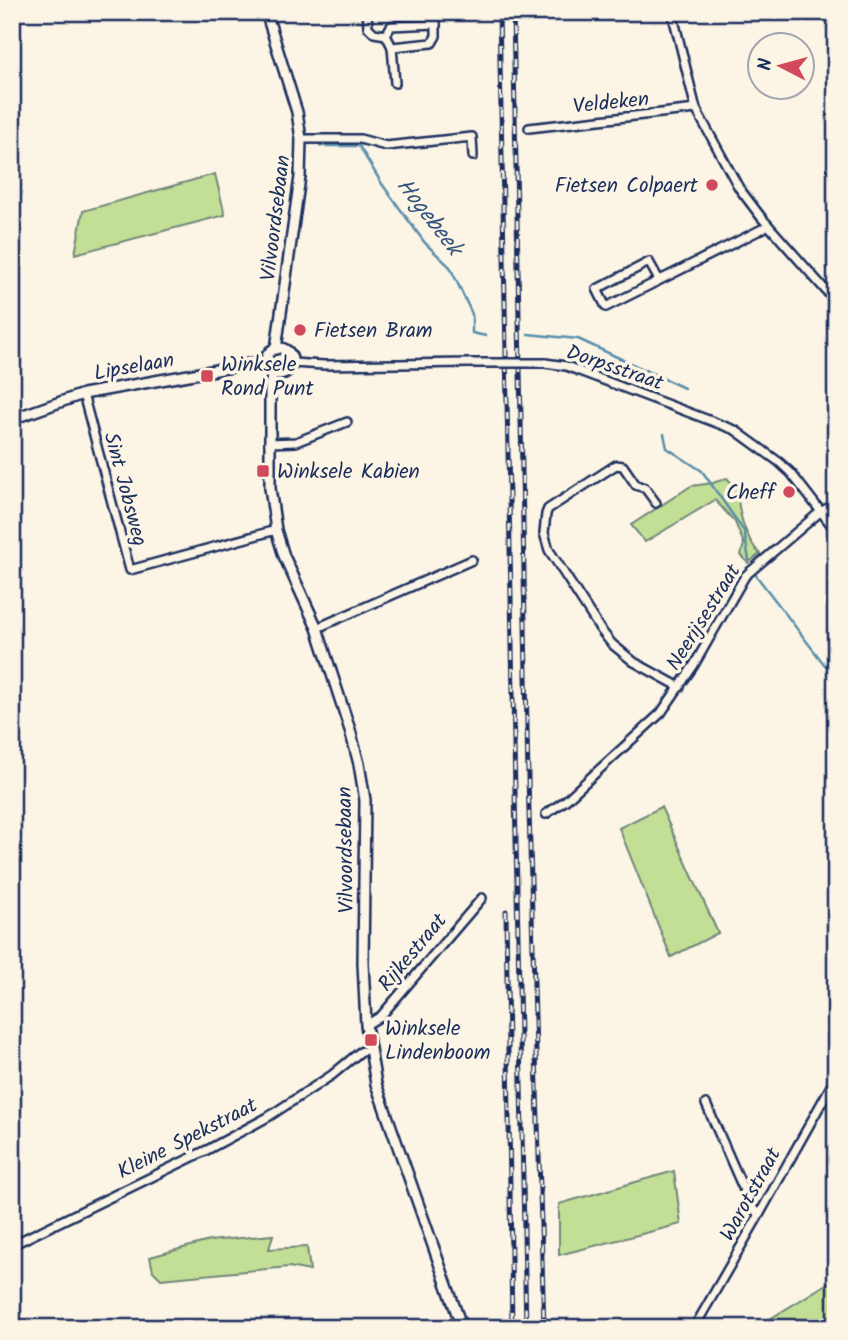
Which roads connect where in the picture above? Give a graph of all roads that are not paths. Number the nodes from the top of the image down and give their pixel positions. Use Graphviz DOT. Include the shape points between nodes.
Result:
graph roads {
  1 [pos="266,12"];
  2 [pos="366,12"];
  3 [pos="436,12"];
  4 [pos="672,12"];
  5 [pos="436,24"];
  6 [pos="386,35"];
  7 [pos="392,47"];
  8 [pos="395,83"];
  9 [pos="696,109"];
  10 [pos="528,128"];
  11 [pos="301,139"];
  12 [pos="473,156"];
  13 [pos="768,225"];
  14 [pos="659,280"];
  15 [pos="836,302"];
  16 [pos="276,349"];
  17 [pos="266,361"];
  18 [pos="292,363"];
  19 [pos="273,373"];
  20 [pos="83,394"];
  21 [pos="12,419"];
  22 [pos="346,422"];
  23 [pos="269,443"];
  24 [pos="656,503"];
  25 [pos="836,504"];
  26 [pos="820,512"];
  27 [pos="276,530"];
  28 [pos="836,531"];
  29 [pos="471,560"];
  30 [pos="317,628"];
  31 [pos="680,687"];
  32 [pos="546,814"];
  33 [pos="482,898"];
  34 [pos="366,1025"];
  35 [pos="369,1049"];
  36 [pos="836,1077"];
  37 [pos="706,1104"];
  38 [pos="759,1215"];
  39 [pos="12,1245"];
  40 [pos="462,1328"];
  41 [pos="694,1328"];
  1 -- 11 [label="street, Vilvoordsebaan"];
  2 -- 6 [label="street" via="368,27"];
  3 -- 5 [label="street"];
  4 -- 9 [label="street"];
  5 -- 6 [label="street" via="391,26"];
  5 -- 7 [label="street" via="432,43"];
  6 -- 7 [label="street"];
  7 -- 8 [label="street"];
  9 -- 10 [label="street, Veldeken"];
  9 -- 13 [label="street" via="739,188"];
  11 -- 12 [label="street" via="360,139 386,146 472,136"];
  11 -- 16 [label="street, Vilvoordsebaan"];
  13 -- 14 [label="street"];
  13 -- 15 [label="street"];
  14 -- 14 [label="street" via="606,307 597,289 649,262"];
  16 -- 17 [label="street"];
  16 -- 18 [label="street" via="286,350"];
  17 -- 19 [label="street"];
  17 -- 20 [label="street, Lipselaan"];
  18 -- 19 [label="street" via="287,372"];
  18 -- 26 [label="street, Dorpsstraat, bridge" via="566,366 735,430 791,473"];
  19 -- 23 [label="street, Vilvoordsebaan"];
  20 -- 21 [label="street, Lipselaan"];
  20 -- 27 [label="street, Sint Jobsweg" via="130,570"];
  22 -- 23 [label="street" via="296,442"];
  23 -- 27 [label="street, Vilvoordsebaan"];
  24 -- 31 [label="street, Neerijsestraat" via="623,466 616,465 548,509 544,533 549,550 612,644"];
  25 -- 26 [label="street, Neerijsestraat"];
  26 -- 28 [label="street, Dorpsstraat"];
  26 -- 31 [label="street, Neerijsestraat" via="745,576"];
  27 -- 30 [label="street, Vilvoordsebaan"];
  29 -- 30 [label="street"];
  30 -- 34 [label="street, Vilvoordsebaan" via="350,730 365,800"];
  31 -- 32 [label="street, Neerijsestraat" via="661,713"];
  33 -- 34 [label="street, Rijkestraat" via="381,1016"];
  34 -- 35 [label="street, Vilvoordsebaan"];
  35 -- 39 [label="street, Kleine Spekstraat" via="268,1117"];
  35 -- 40 [label="street, Vilvoordsebaan" via="376,1084"];
  36 -- 38 [label="street, Warotstraat"];
  37 -- 38 [label="street"];
  38 -- 41 [label="street, Warotstraat"];
}
